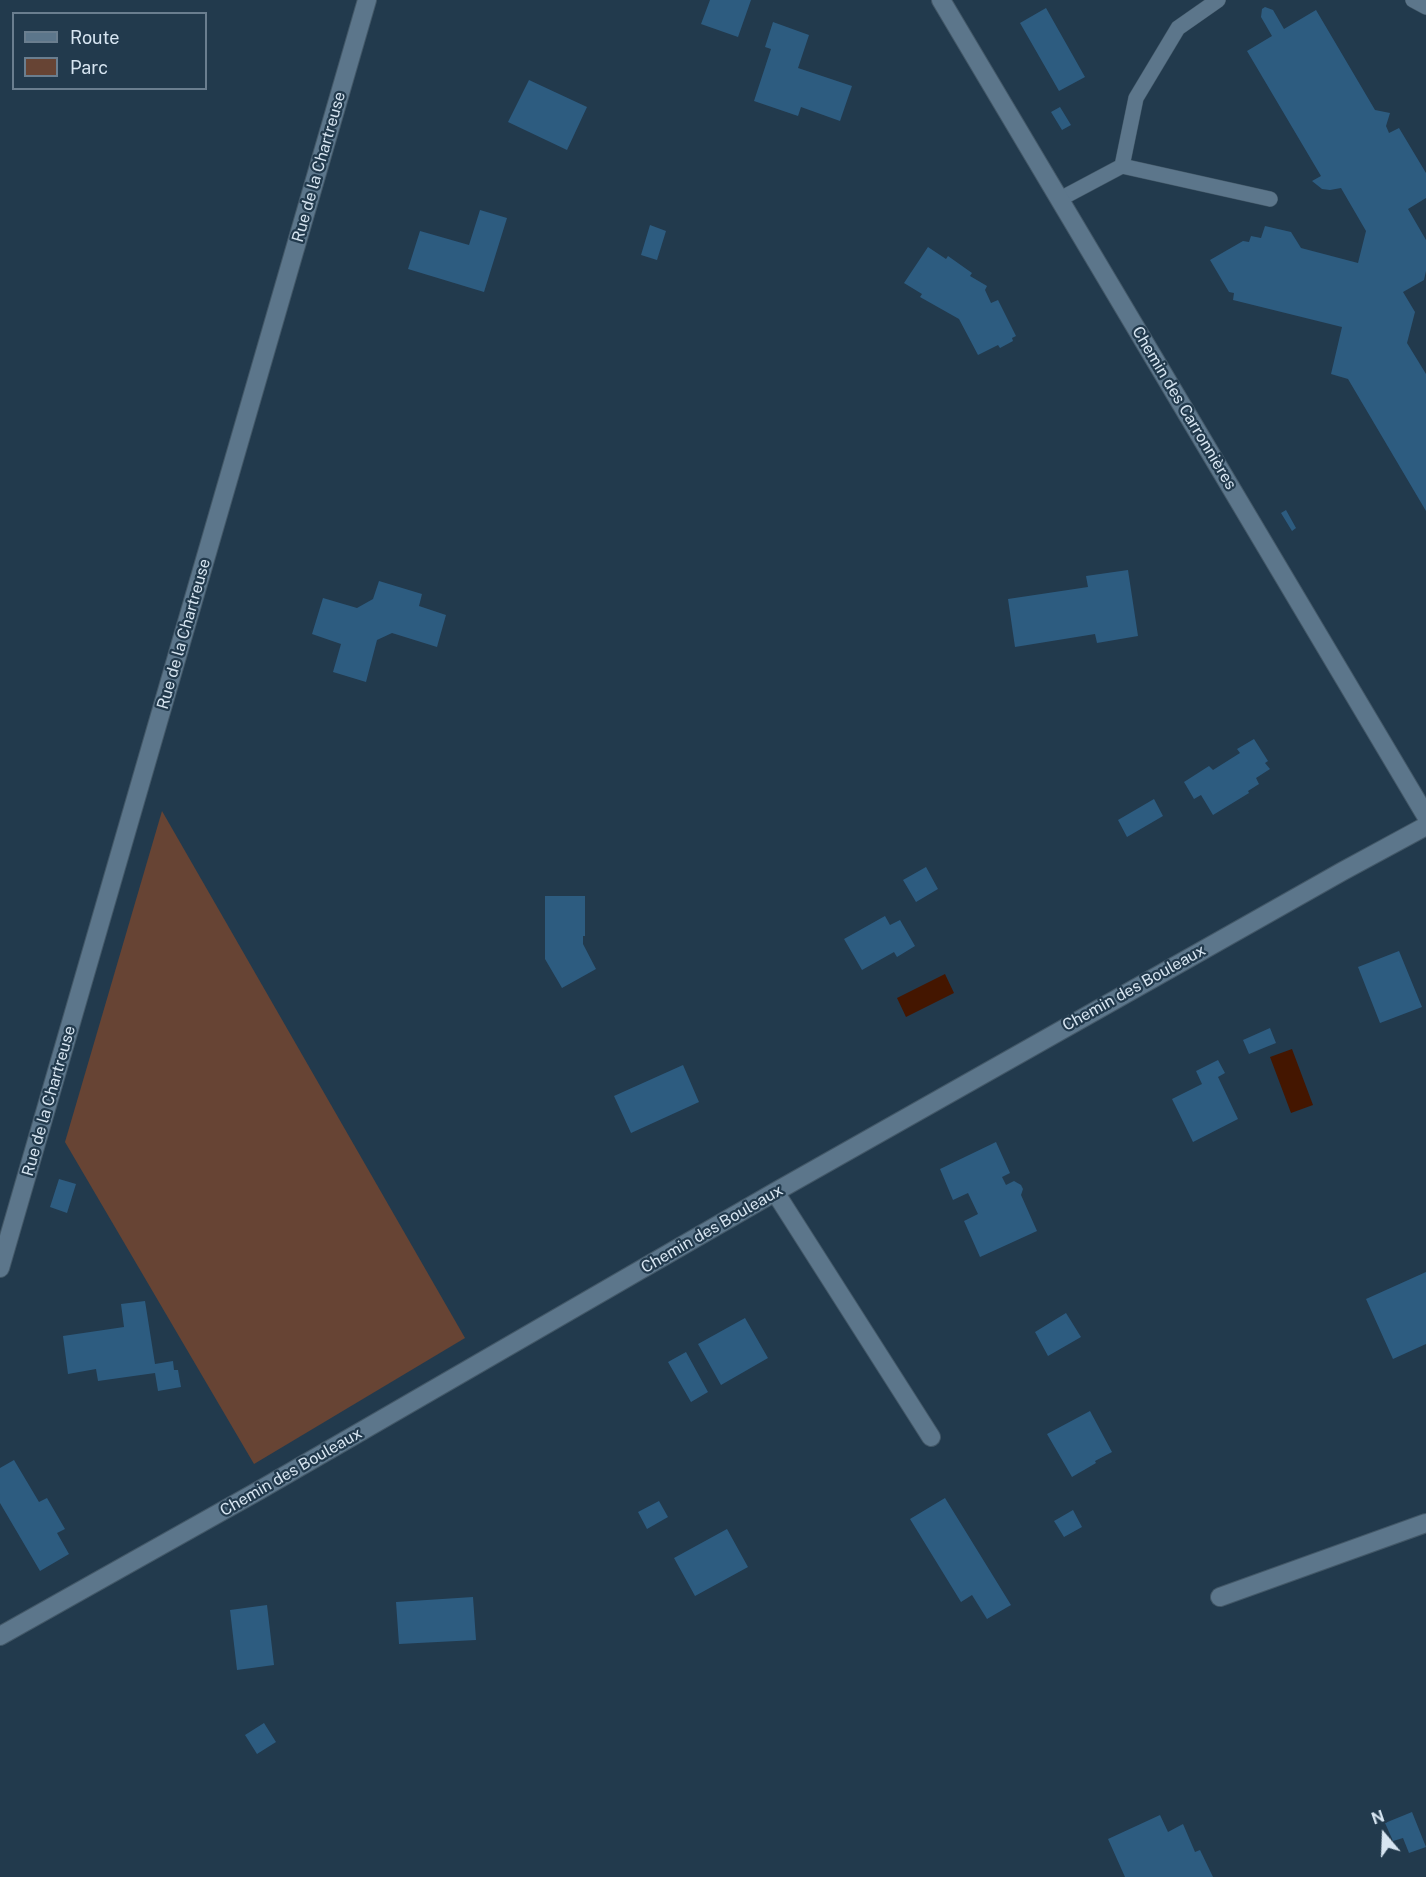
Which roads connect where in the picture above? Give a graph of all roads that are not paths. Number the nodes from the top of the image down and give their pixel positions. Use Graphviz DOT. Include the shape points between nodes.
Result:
graph roads {
  1 [pos="367,0"];
  2 [pos="942,0"];
  3 [pos="1218,0"];
  4 [pos="1413,0"];
  5 [pos="1426,7"];
  6 [pos="1122,166"];
  7 [pos="1060,199"];
  8 [pos="1270,199"];
  9 [pos="1426,816"];
  10 [pos="1426,826"];
  11 [pos="775,1192"];
  12 [pos="0,1268"];
  13 [pos="931,1437"];
  14 [pos="1426,1523"];
  15 [pos="1220,1597"];
  16 [pos="0,1636"];
  1 -- 12 [label="street, Rue de la Chartreuse"];
  2 -- 7 [label="street, Chemin des Carronnières"];
  3 -- 6 [label="lane" via="1178,28 1136,98"];
  4 -- 5 [label="lane"];
  6 -- 7 [label="lane"];
  6 -- 8 [label="lane"];
  7 -- 9 [label="street, Chemin des Carronnières"];
  10 -- 11 [label="street, Chemin des Bouleaux"];
  11 -- 13 [label="street"];
  11 -- 16 [label="street, Chemin des Bouleaux"];
  14 -- 15 [label="street"];
}
